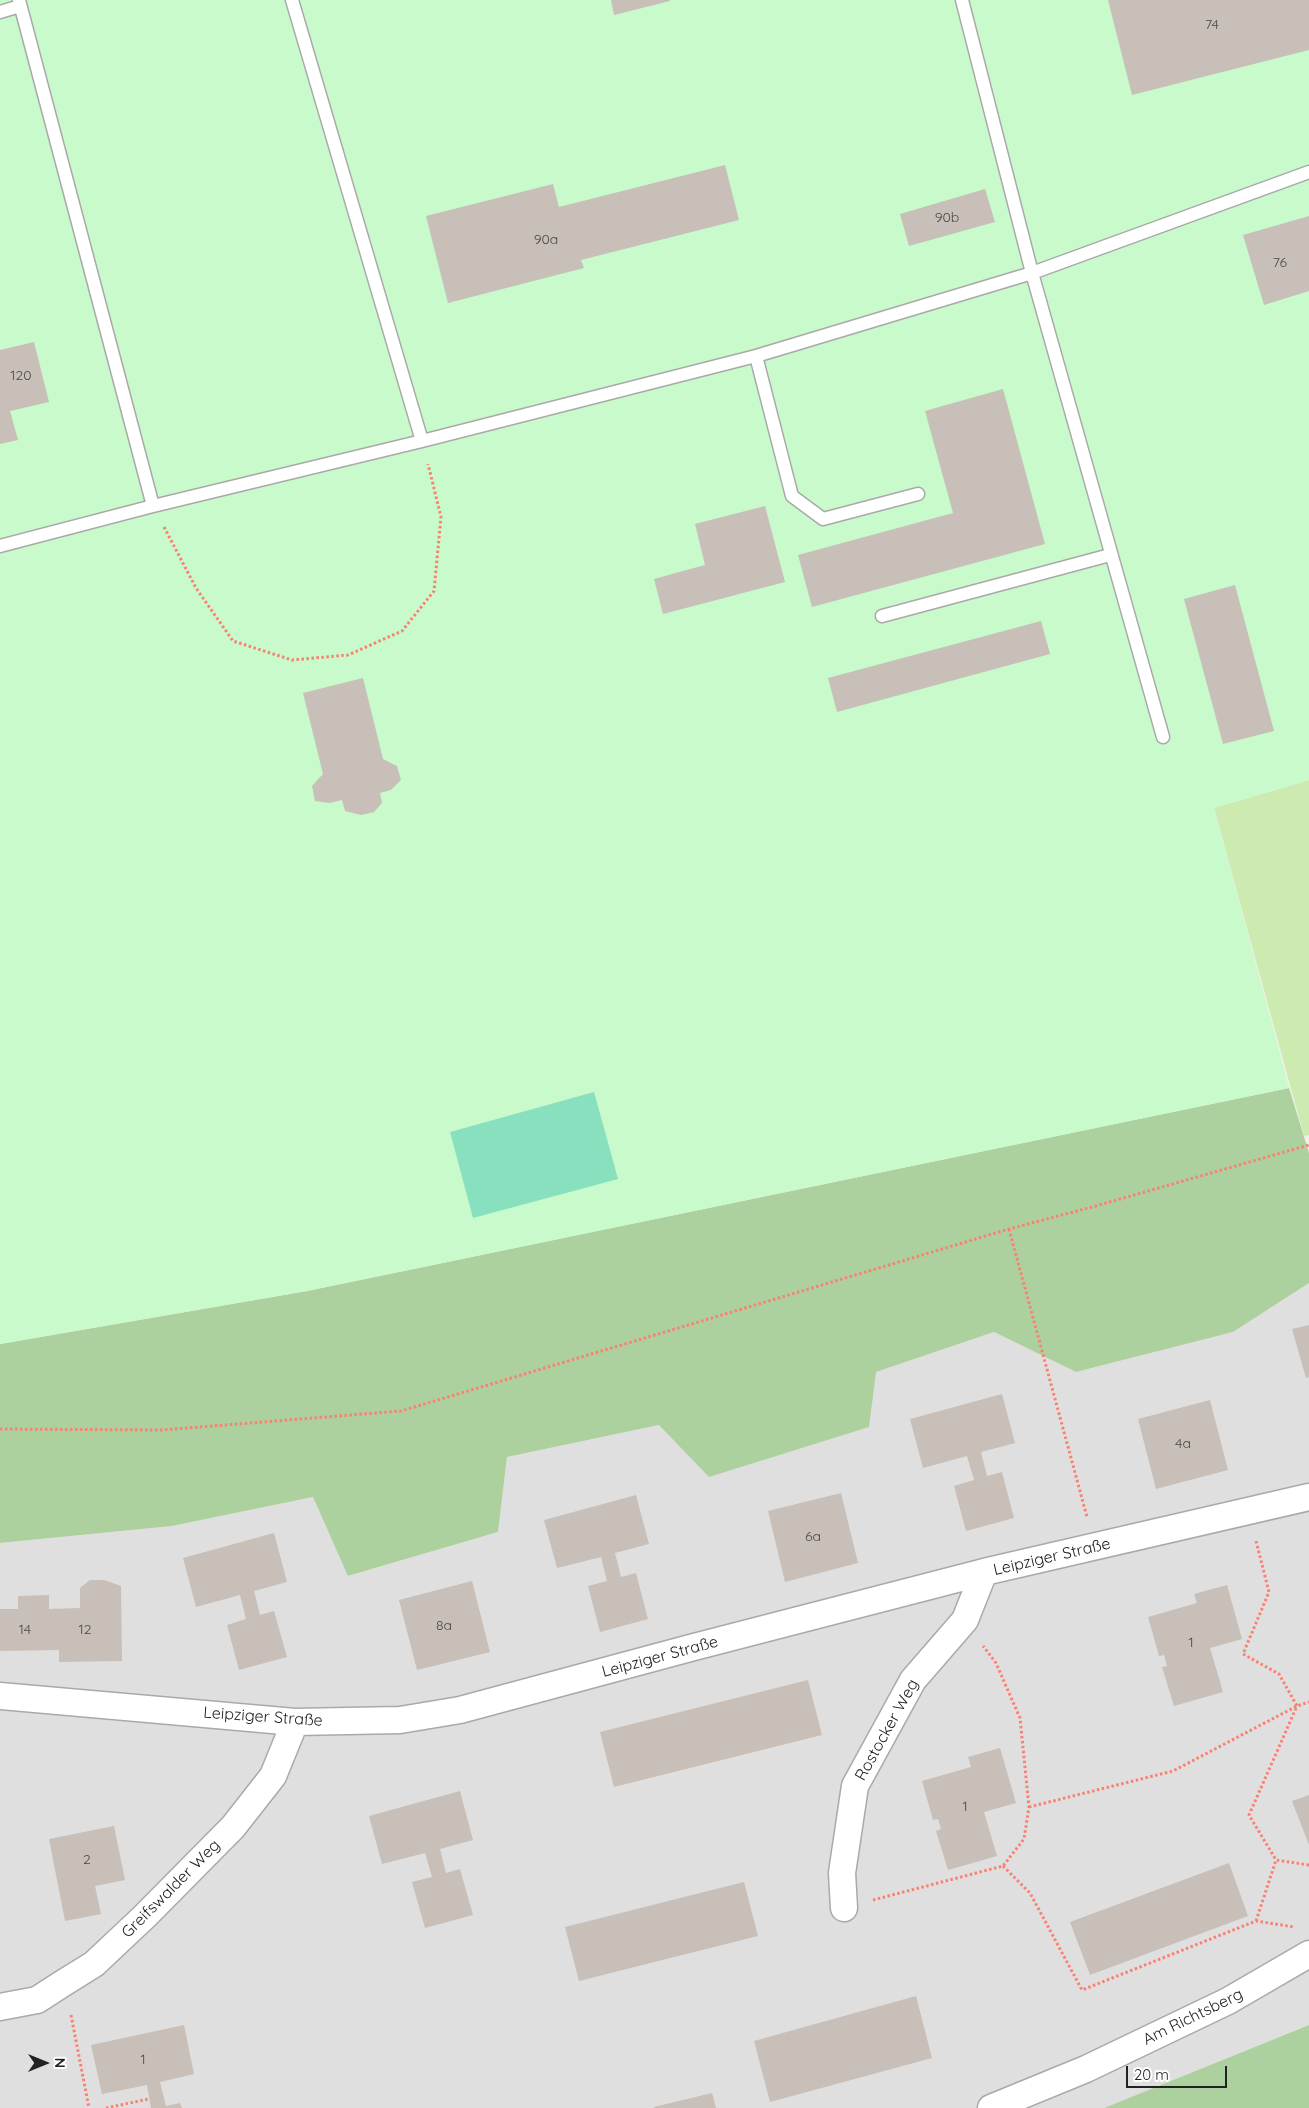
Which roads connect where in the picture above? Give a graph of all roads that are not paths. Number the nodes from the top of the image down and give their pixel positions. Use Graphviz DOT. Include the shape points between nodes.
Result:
graph roads {
  1 [pos="292,0"];
  2 [pos="962,0"];
  3 [pos="20,3"];
  4 [pos="0,12"];
  5 [pos="1309,172"];
  6 [pos="1032,273"];
  7 [pos="756,356"];
  8 [pos="422,441"];
  9 [pos="918,494"];
  10 [pos="153,506"];
  11 [pos="0,546"];
  12 [pos="1110,555"];
  13 [pos="882,616"];
  14 [pos="1163,737"];
  15 [pos="1309,1497"];
  16 [pos="984,1572"];
  17 [pos="0,1696"];
  18 [pos="295,1722"];
  19 [pos="844,1908"];
  20 [pos="1309,1954"];
  21 [pos="0,2007"];
  22 [pos="991,2108"];
  1 -- 8 [label="lane"];
  2 -- 6 [label="lane"];
  3 -- 4 [label="lane"];
  3 -- 10 [label="lane"];
  5 -- 6 [label="lane"];
  6 -- 7 [label="lane"];
  6 -- 12 [label="lane"];
  7 -- 8 [label="lane"];
  7 -- 9 [label="lane" via="792,496 823,519"];
  8 -- 10 [label="lane"];
  10 -- 11 [label="lane"];
  12 -- 13 [label="lane"];
  12 -- 14 [label="lane"];
  15 -- 16 [label="street, Leipziger Straße"];
  16 -- 18 [label="street, Leipziger Straße" via="460,1710 400,1720"];
  16 -- 19 [label="street, Rostocker Weg" via="965,1620 913,1680 855,1786 842,1873"];
  17 -- 18 [label="street, Leipziger Straße"];
  18 -- 21 [label="street, Greifswalder Weg" via="273,1776 233,1827 146,1916 100,1958 37,2000"];
  20 -- 22 [label="street, Am Richtsberg" via="1228,2001 1086,2069"];
}
